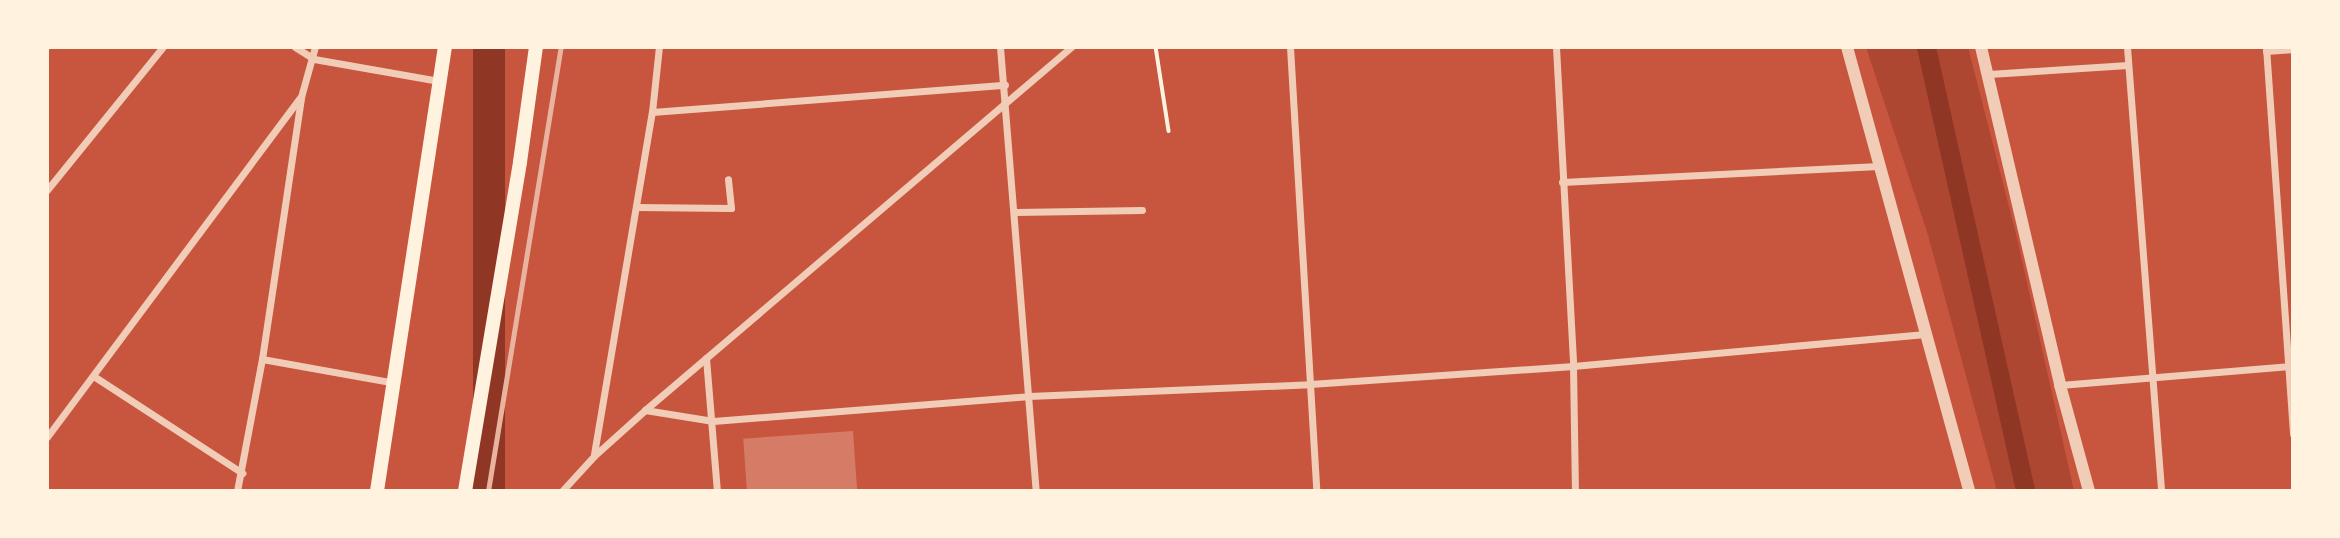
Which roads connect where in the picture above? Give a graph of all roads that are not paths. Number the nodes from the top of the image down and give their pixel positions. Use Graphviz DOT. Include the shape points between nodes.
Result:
graph roads {
  1 [pos="163,47"];
  2 [pos="295,47"];
  3 [pos="315,47"];
  4 [pos="445,47"];
  5 [pos="536,47"];
  6 [pos="659,47"];
  7 [pos="1000,47"];
  8 [pos="1071,47"];
  9 [pos="1290,47"];
  10 [pos="1556,47"];
  11 [pos="1847,47"];
  12 [pos="1981,47"];
  13 [pos="2127,47"];
  14 [pos="2266,49"];
  15 [pos="2293,49"];
  16 [pos="314,59"];
  17 [pos="2128,65"];
  18 [pos="1989,75"];
  19 [pos="440,81"];
  20 [pos="1004,85"];
  21 [pos="301,97"];
  22 [pos="1007,104"];
  23 [pos="652,112"];
  24 [pos="1880,166"];
  25 [pos="728,179"];
  26 [pos="1562,182"];
  27 [pos="47,190"];
  28 [pos="636,207"];
  29 [pos="1142,210"];
  30 [pos="1014,212"];
  31 [pos="1923,334"];
  32 [pos="706,358"];
  33 [pos="262,359"];
  34 [pos="1573,366"];
  35 [pos="2290,366"];
  36 [pos="95,377"];
  37 [pos="2153,377"];
  38 [pos="395,383"];
  39 [pos="1310,384"];
  40 [pos="2060,385"];
  41 [pos="1030,396"];
  42 [pos="645,410"];
  43 [pos="713,421"];
  44 [pos="2293,434"];
  45 [pos="47,437"];
  46 [pos="594,456"];
  47 [pos="242,473"];
  48 [pos="237,491"];
  49 [pos="377,491"];
  50 [pos="465,491"];
  51 [pos="562,491"];
  52 [pos="717,491"];
  53 [pos="1036,491"];
  54 [pos="1316,491"];
  55 [pos="1575,491"];
  56 [pos="1969,491"];
  57 [pos="2090,491"];
  58 [pos="2161,491"];
  1 -- 27 [label="street"];
  2 -- 16 [label="street"];
  3 -- 16 [label="street"];
  4 -- 19 [label="main road"];
  5 -- 50 [label="main road"];
  6 -- 23 [label="street"];
  7 -- 20 [label="street"];
  8 -- 22 [label="street"];
  9 -- 39 [label="street"];
  10 -- 26 [label="street"];
  11 -- 24 [label="street"];
  12 -- 18 [label="street"];
  13 -- 17 [label="street"];
  14 -- 15 [label="street"];
  14 -- 35 [label="street"];
  16 -- 19 [label="street"];
  16 -- 21 [label="street"];
  17 -- 18 [label="street"];
  17 -- 37 [label="street"];
  18 -- 40 [label="street"];
  19 -- 38 [label="main road"];
  20 -- 22 [label="street"];
  20 -- 23 [label="street"];
  21 -- 33 [label="street"];
  21 -- 36 [label="street"];
  22 -- 30 [label="street"];
  22 -- 32 [label="street"];
  23 -- 28 [label="street"];
  24 -- 26 [label="street"];
  24 -- 31 [label="street"];
  25 -- 28 [label="street" via="731,208"];
  26 -- 34 [label="street"];
  28 -- 46 [label="street"];
  29 -- 30 [label="street"];
  30 -- 41 [label="street"];
  31 -- 34 [label="street"];
  31 -- 56 [label="street"];
  32 -- 42 [label="street"];
  32 -- 43 [label="street"];
  33 -- 38 [label="street"];
  33 -- 47 [label="street"];
  34 -- 39 [label="street"];
  34 -- 55 [label="street"];
  35 -- 37 [label="street"];
  35 -- 44 [label="street"];
  36 -- 45 [label="street"];
  36 -- 47 [label="street"];
  37 -- 40 [label="street"];
  37 -- 58 [label="street"];
  38 -- 49 [label="main road"];
  39 -- 41 [label="street"];
  39 -- 54 [label="street"];
  40 -- 57 [label="street"];
  41 -- 43 [label="street"];
  41 -- 53 [label="street"];
  42 -- 43 [label="street"];
  42 -- 46 [label="street"];
  43 -- 52 [label="street"];
  46 -- 51 [label="street"];
  47 -- 48 [label="street"];
}
